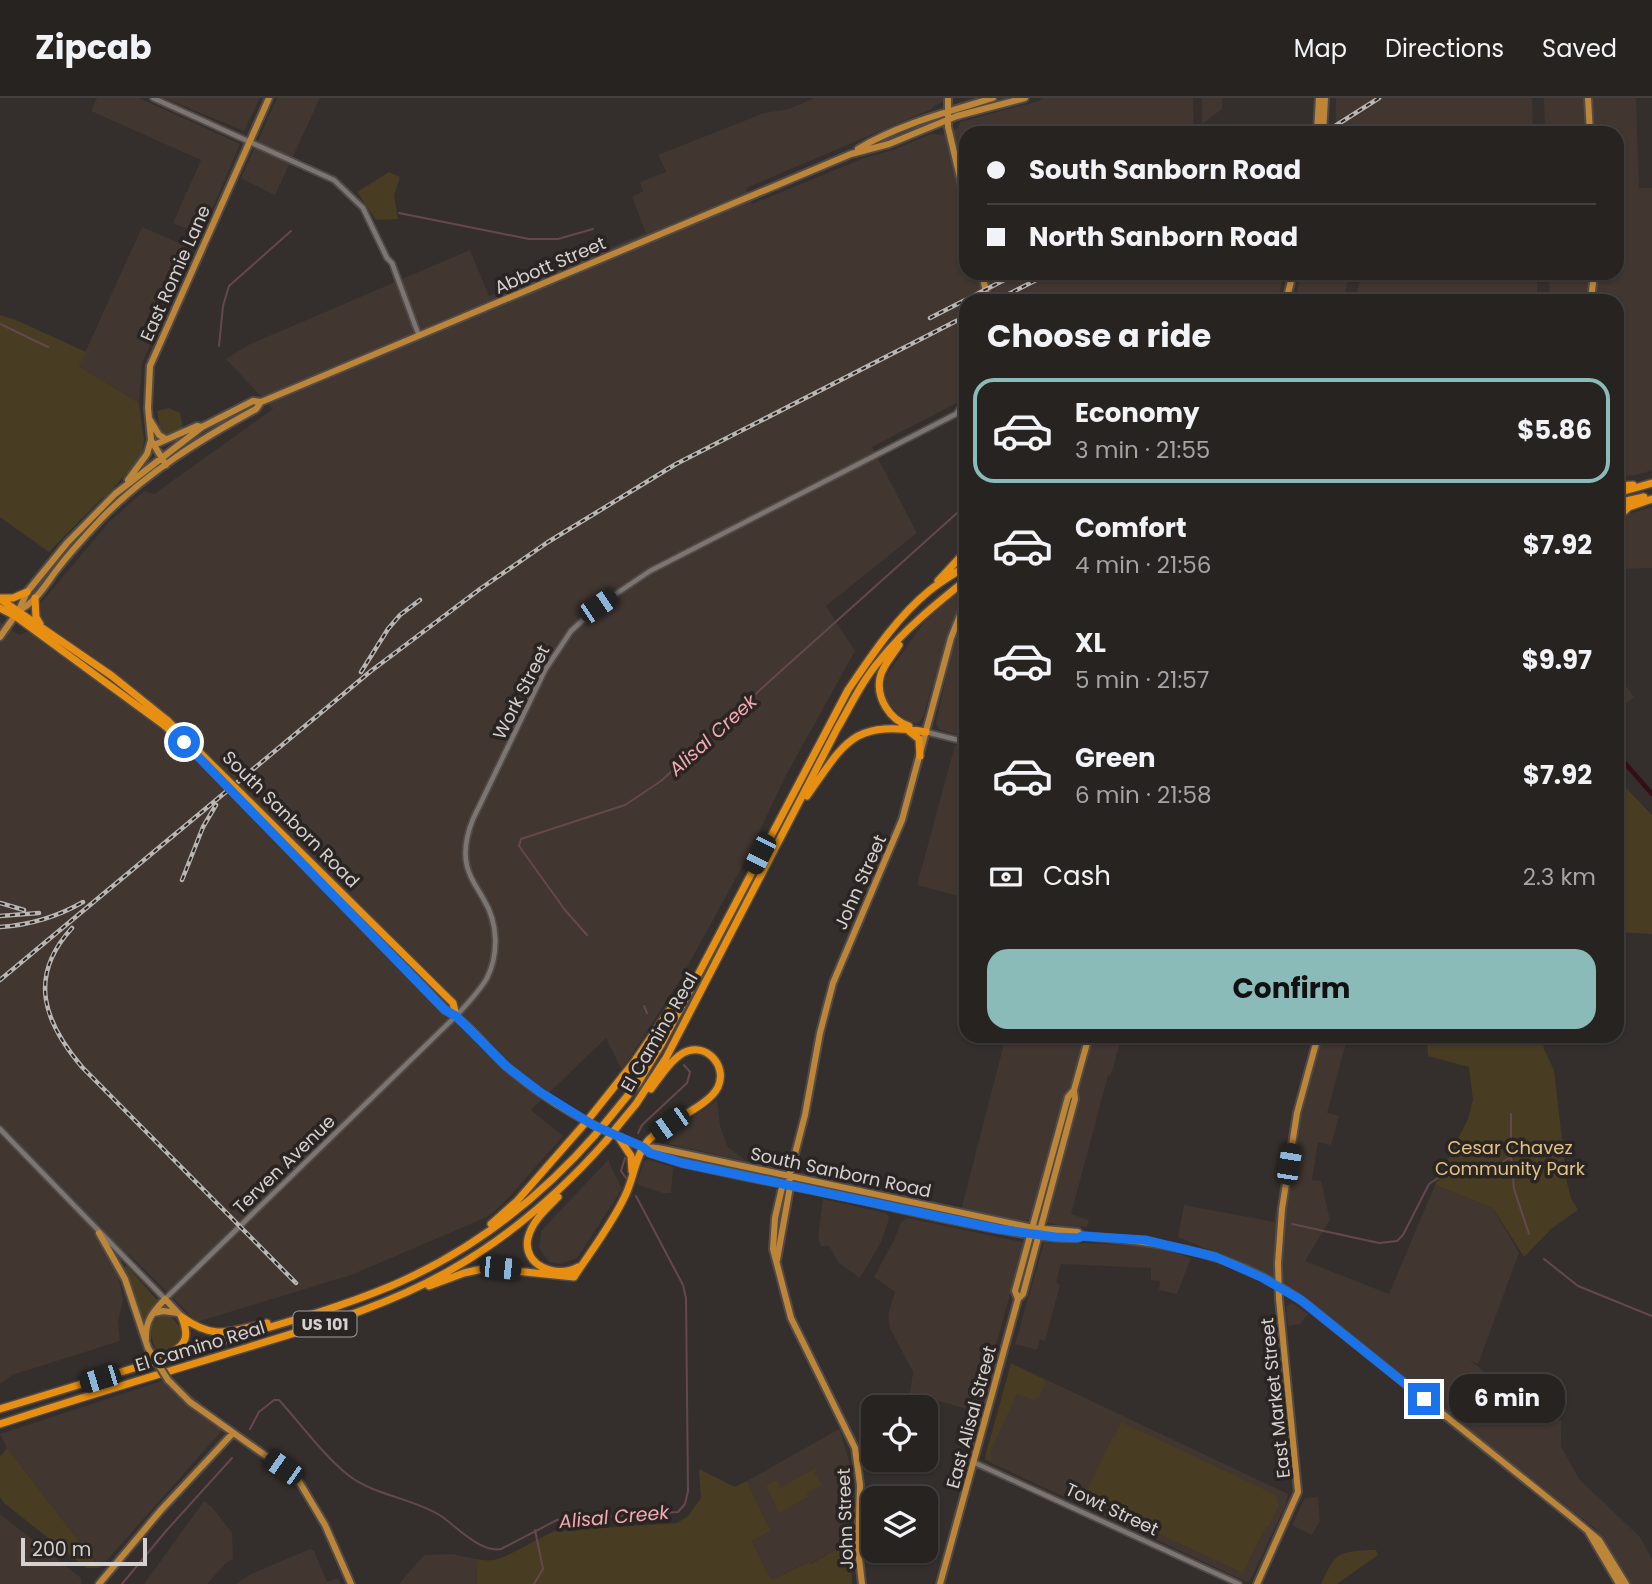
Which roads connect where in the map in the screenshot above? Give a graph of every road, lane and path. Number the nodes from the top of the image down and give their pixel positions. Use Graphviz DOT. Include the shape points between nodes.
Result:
graph roads {
  1 [pos="153,98"];
  2 [pos="269,98"];
  3 [pos="948,98"];
  4 [pos="1025,98"];
  5 [pos="1319,98"];
  6 [pos="1325,98"];
  7 [pos="1588,98"];
  8 [pos="996,100"];
  9 [pos="947,115"];
  10 [pos="1317,126"];
  11 [pos="1323,126"];
  12 [pos="1590,126"];
  13 [pos="250,141"];
  14 [pos="959,171"];
  15 [pos="419,335"];
  16 [pos="261,402"];
  17 [pos="959,410"];
  18 [pos="956,414"];
  19 [pos="959,414"];
  20 [pos="148,418"];
  21 [pos="202,427"];
  22 [pos="166,439"];
  23 [pos="153,443"];
  24 [pos="164,461"];
  25 [pos="1650,484"];
  26 [pos="1624,486"];
  27 [pos="123,487"];
  28 [pos="1624,491"];
  29 [pos="1652,497"];
  30 [pos="1624,502"];
  31 [pos="1624,512"];
  32 [pos="959,559"];
  33 [pos="959,571"];
  34 [pos="959,586"];
  35 [pos="929,591"];
  36 [pos="27,592"];
  37 [pos="0,598"];
  38 [pos="34,598"];
  39 [pos="0,608"];
  40 [pos="17,613"];
  41 [pos="959,618"];
  42 [pos="40,624"];
  43 [pos="910,628"];
  44 [pos="0,637"];
  45 [pos="167,724"];
  46 [pos="902,728"];
  47 [pos="926,732"];
  48 [pos="959,740"];
  49 [pos="920,756"];
  50 [pos="793,816"];
  51 [pos="700,968"];
  52 [pos="456,1016"];
  53 [pos="1087,1043"];
  54 [pos="1316,1043"];
  55 [pos="1074,1090"];
  56 [pos="636,1104"];
  57 [pos="587,1121"];
  58 [pos="0,1129"];
  59 [pos="619,1137"];
  60 [pos="643,1147"];
  61 [pos="577,1173"];
  62 [pos="789,1177"];
  63 [pos="632,1180"];
  64 [pos="782,1185"];
  65 [pos="790,1187"];
  66 [pos="1032,1231"];
  67 [pos="1040,1232"];
  68 [pos="99,1233"];
  69 [pos="777,1260"];
  70 [pos="441,1261"];
  71 [pos="582,1265"];
  72 [pos="1278,1286"];
  73 [pos="397,1297"];
  74 [pos="165,1299"];
  75 [pos="1018,1299"];
  76 [pos="314,1313"];
  77 [pos="152,1314"];
  78 [pos="180,1315"];
  79 [pos="147,1344"];
  80 [pos="122,1372"];
  81 [pos="0,1409"];
  82 [pos="0,1424"];
  83 [pos="233,1433"];
  84 [pos="973,1462"];
  85 [pos="1589,1534"];
  86 [pos="99,1584"];
  87 [pos="351,1584"];
  88 [pos="862,1584"];
  89 [pos="940,1584"];
  90 [pos="1239,1584"];
  91 [pos="1257,1584"];
  92 [pos="1619,1584"];
  93 [pos="1626,1584"];
  1 -- 13 [label="street"];
  2 -- 13 [label="main road, East Romie Lane"];
  3 -- 9 [label="main road"];
  4 -- 8 [label="main road, Abbott Street"];
  5 -- 10 [label="main road"];
  6 -- 11 [label="main road"];
  7 -- 12 [label="main road"];
  8 -- 9 [label="main road, Abbott Street"];
  9 -- 14 [label="main road"];
  9 -- 15 [label="main road, Abbott Street" via="889,144 851,154"];
  13 -- 15 [label="street" via="326,176 355,199 392,263"];
  13 -- 20 [label="main road, East Romie Lane" via="154,354 148,377"];
  15 -- 16 [label="main road, Abbott Street"];
  16 -- 21 [label="main road, Abbott Street" via="253,401"];
  16 -- 24 [label="main road, Abbott Street"];
  17 -- 18 [label="street, Work Street"];
  18 -- 19 [label="street"];
  18 -- 52 [label="street, Work Street" via="650,571 598,606 571,631 545,670 469,828 467,868 489,909 496,943 487,978"];
  20 -- 22 [label="main road"];
  20 -- 23 [label="main road, East Romie Lane"];
  21 -- 22 [label="main road"];
  21 -- 24 [label="main road, Abbott Street"];
  22 -- 23 [label="main road"];
  23 -- 24 [label="main road, East Romie Lane"];
  23 -- 27 [label="main road"];
  24 -- 27 [label="main road, Abbott Street"];
  24 -- 38 [label="main road, Abbott Street" via="104,517"];
  25 -- 26 [label="highway"];
  25 -- 28 [label="highway"];
  27 -- 36 [label="main road, Abbott Street" via="67,543"];
  29 -- 30 [label="highway"];
  29 -- 31 [label="highway"];
  32 -- 35 [label="highway"];
  33 -- 35 [label="highway, El Camino Real / US 101"];
  34 -- 43 [label="highway, El Camino Real / US 101"];
  35 -- 51 [label="highway, El Camino Real / US 101" via="881,642 848,690"];
  36 -- 37 [label="highway"];
  36 -- 40 [label="main road, Abbott Street"];
  37 -- 40 [label="highway"];
  38 -- 40 [label="main road, Abbott Street"];
  38 -- 42 [label="highway"];
  39 -- 40 [label="highway"];
  40 -- 42 [label="highway, South Sanborn Road"];
  40 -- 44 [label="main road, Abbott Street"];
  40 -- 45 [label="highway, South Sanborn Road"];
  41 -- 47 [label="main road, John Street"];
  42 -- 45 [label="highway, South Sanborn Road" via="112,676"];
  43 -- 47 [label="highway" via="883,669 881,698 903,724"];
  43 -- 50 [label="highway, El Camino Real / US 101" via="864,683"];
  45 -- 52 [label="highway, South Sanborn Road, bridge" via="454,1004"];
  46 -- 47 [label="highway"];
  46 -- 49 [label="highway" via="919,738"];
  46 -- 50 [label="highway" via="876,729 851,740 838,751"];
  47 -- 48 [label="street"];
  47 -- 49 [label="main road, John Street"];
  49 -- 62 [label="main road, John Street" via="894,842 833,983"];
  50 -- 56 [label="highway, El Camino Real / US 101" via="666,1058"];
  51 -- 57 [label="highway"];
  51 -- 70 [label="highway, El Camino Real / US 101, bridge" via="638,1083 595,1135 530,1200"];
  52 -- 57 [label="highway, South Sanborn Road" via="513,1071"];
  52 -- 74 [label="street, Terven Avenue"];
  53 -- 55 [label="main road, East Alisal Street"];
  54 -- 72 [label="main road, East Market Street" via="1297,1113 1282,1209"];
  55 -- 66 [label="main road, East Alisal Street" via="1068,1097"];
  55 -- 67 [label="main road, East Alisal Street"];
  56 -- 60 [label="highway" via="684,1053 705,1052 719,1066 720,1080 713,1094"];
  56 -- 61 [label="highway, El Camino Real / US 101, bridge"];
  57 -- 59 [label="highway, South Sanborn Road"];
  57 -- 70 [label="highway" via="510,1208"];
  58 -- 68 [label="street"];
  59 -- 60 [label="highway, South Sanborn Road"];
  59 -- 63 [label="highway" via="631,1156"];
  60 -- 62 [label="main road, South Sanborn Road"];
  60 -- 63 [label="highway"];
  60 -- 64 [label="main road, South Sanborn Road" via="682,1163"];
  61 -- 71 [label="highway" via="535,1223 527,1245 531,1258 545,1269 570,1271"];
  61 -- 73 [label="highway, El Camino Real / US 101" via="493,1244"];
  62 -- 64 [label="main road, John Street"];
  62 -- 65 [label="main road, John Street"];
  62 -- 66 [label="main road, South Sanborn Road"];
  63 -- 71 [label="highway"];
  64 -- 65 [label="main road, South Sanborn Road"];
  64 -- 69 [label="main road, John Street" via="773,1234"];
  65 -- 66 [label="main road, South Sanborn Road"];
  65 -- 69 [label="main road, John Street"];
  66 -- 67 [label="main road"];
  66 -- 75 [label="main road, East Alisal Street" via="1015,1292"];
  67 -- 72 [label="main road" via="1145,1240 1198,1252"];
  67 -- 75 [label="main road, East Alisal Street"];
  68 -- 74 [label="street"];
  68 -- 79 [label="main road" via="125,1279"];
  69 -- 88 [label="main road, John Street" via="791,1318 855,1448"];
  70 -- 76 [label="highway, El Camino Real / US 101" via="392,1286"];
  71 -- 73 [label="highway" via="574,1277 483,1269"];
  72 -- 85 [label="main road"];
  72 -- 91 [label="main road, East Market Street" via="1298,1488"];
  73 -- 82 [label="highway, El Camino Real / US 101" via="318,1326"];
  74 -- 77 [label="main road, Terven Avenue"];
  74 -- 78 [label="main road"];
  75 -- 84 [label="main road, East Alisal Street"];
  76 -- 78 [label="highway" via="218,1332 199,1329"];
  76 -- 80 [label="highway, El Camino Real / US 101"];
  77 -- 78 [label="main road"];
  77 -- 79 [label="main road, Terven Avenue" via="145,1329"];
  78 -- 80 [label="highway" via="187,1336 178,1349"];
  79 -- 83 [label="main road, bridge" via="177,1391"];
  80 -- 81 [label="highway, El Camino Real / US 101"];
  83 -- 86 [label="main road"];
  83 -- 87 [label="main road" via="300,1483"];
  84 -- 89 [label="main road, East Alisal Street"];
  84 -- 90 [label="street, Towt Street"];
  85 -- 92 [label="main road"];
  85 -- 93 [label="main road" via="1606,1549"];
}
